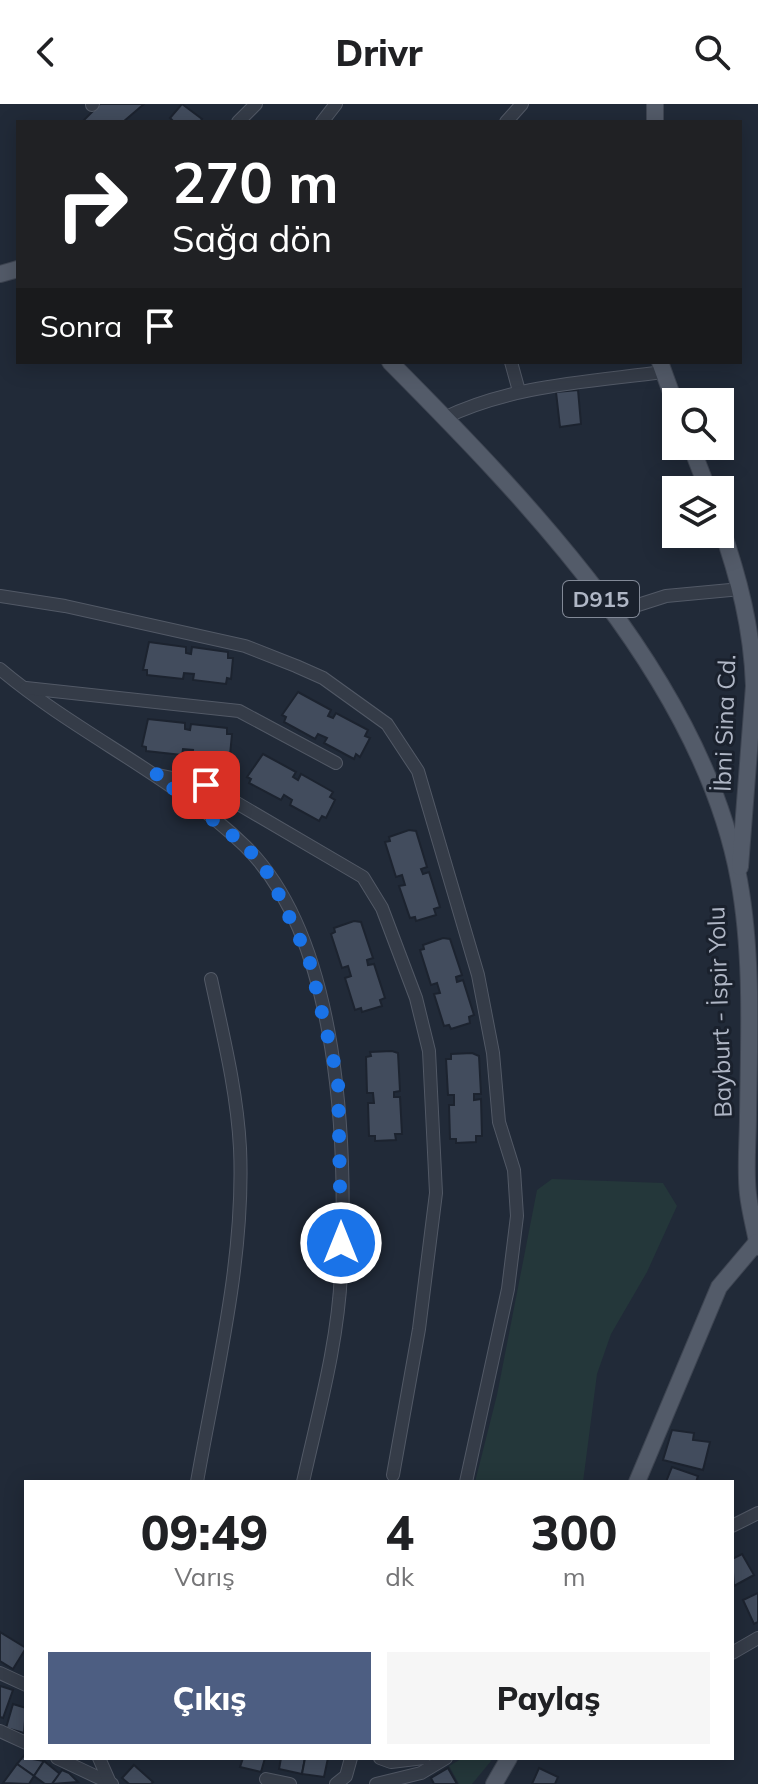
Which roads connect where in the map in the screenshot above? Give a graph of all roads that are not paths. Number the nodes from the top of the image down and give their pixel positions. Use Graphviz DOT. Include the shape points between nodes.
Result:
graph roads {
  1 [pos="256,104"];
  2 [pos="522,104"];
  3 [pos="240,120"];
  4 [pos="508,120"];
  5 [pos="392,364"];
  6 [pos="512,364"];
  7 [pos="662,367"];
  8 [pos="670,388"];
  9 [pos="519,391"];
  10 [pos="444,418"];
  11 [pos="728,548"];
  12 [pos="741,589"];
  13 [pos="0,596"];
  14 [pos="613,613"];
  15 [pos="0,669"];
  16 [pos="22,687"];
  17 [pos="336,763"];
  18 [pos="155,774"];
  19 [pos="739,881"];
  20 [pos="211,979"];
  21 [pos="748,1087"];
  22 [pos="758,1103"];
  23 [pos="758,1244"];
  24 [pos="393,1475"];
  25 [pos="197,1480"];
  26 [pos="303,1480"];
  27 [pos="466,1480"];
  28 [pos="638,1480"];
  29 [pos="758,1513"];
  30 [pos="734,1525"];
  31 [pos="758,1638"];
  32 [pos="734,1652"];
  33 [pos="0,1673"];
  34 [pos="24,1684"];
  35 [pos="0,1731"];
  36 [pos="24,1742"];
  37 [pos="61,1760"];
  38 [pos="100,1760"];
  39 [pos="350,1760"];
  40 [pos="386,1760"];
  41 [pos="408,1760"];
  42 [pos="443,1760"];
  43 [pos="508,1760"];
  44 [pos="266,1779"];
  45 [pos="111,1783"];
  46 [pos="290,1784"];
  47 [pos="336,1784"];
  48 [pos="376,1784"];
  49 [pos="494,1784"];
  1 -- 3 [label="street"];
  2 -- 4 [label="street"];
  5 -- 10 [label="main road, Bayburt - İspir Yolu / D915"];
  6 -- 9 [label="street"];
  7 -- 8 [label="main road"];
  7 -- 9 [label="street"];
  9 -- 10 [label="street"];
  10 -- 14 [label="main road, Bayburt - İspir Yolu / D915"];
  11 -- 12 [label="main road, İbni Sina Cd."];
  12 -- 14 [label="street" via="666,596"];
  12 -- 19 [label="main road, İbni Sina Cd." via="754,686"];
  13 -- 27 [label="street" via="245,646 296,666 323,678 387,724 418,771 478,975 499,1122 514,1170 508,1289"];
  14 -- 19 [label="main road, Bayburt - İspir Yolu / D915" via="678,711 722,813"];
  15 -- 16 [label="street"];
  16 -- 17 [label="street" via="239,711"];
  16 -- 18 [label="street"];
  18 -- 24 [label="street" via="206,785 363,877 382,908 416,998 429,1051 436,1193"];
  18 -- 26 [label="street" via="246,846 270,876 309,959 338,1079 341,1275 330,1359"];
  19 -- 21 [label="main road, Bayburt - İspir Yolu / D915" via="749,1013"];
  20 -- 25 [label="street" via="236,1100 240,1199 232,1279"];
  21 -- 22 [label="street"];
  21 -- 23 [label="main road, Bayburt - İspir Yolu / D915" via="747,1193"];
  23 -- 28 [label="main road" via="719,1287"];
  29 -- 30 [label="street"];
  31 -- 32 [label="street"];
  33 -- 34 [label="street"];
  35 -- 36 [label="street"];
  37 -- 45 [label="street"];
  38 -- 45 [label="street"];
  39 -- 47 [label="street" via="346,1776"];
  40 -- 41 [label="street"];
  42 -- 48 [label="street" via="421,1773"];
  43 -- 49 [label="main road"];
  44 -- 46 [label="street"];
}
